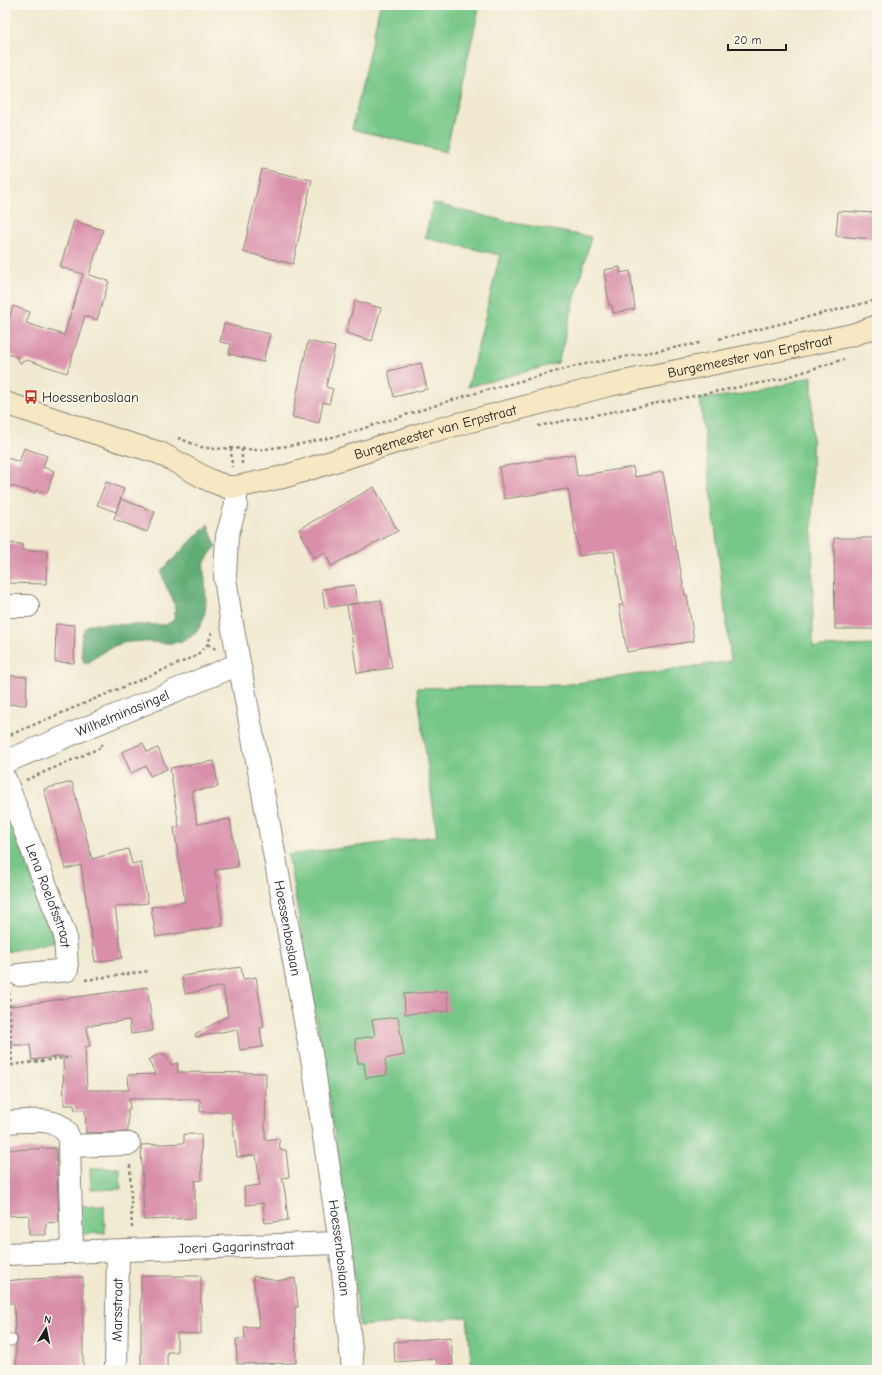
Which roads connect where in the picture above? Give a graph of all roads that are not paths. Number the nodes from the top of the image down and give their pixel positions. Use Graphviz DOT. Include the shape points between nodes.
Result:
graph roads {
  1 [pos="877,326"];
  2 [pos="5,403"];
  3 [pos="236,487"];
  4 [pos="5,606"];
  5 [pos="28,606"];
  6 [pos="239,664"];
  7 [pos="5,762"];
  8 [pos="5,779"];
  9 [pos="19,975"];
  10 [pos="5,1122"];
  11 [pos="129,1144"];
  12 [pos="69,1146"];
  13 [pos="340,1243"];
  14 [pos="125,1250"];
  15 [pos="72,1252"];
  16 [pos="5,1254"];
  17 [pos="116,1370"];
  18 [pos="353,1370"];
  1 -- 3 [label="street, Burgemeester van Erpstraat" via="852,335 608,385 428,432 283,477"];
  2 -- 3 [label="street, Burgemeester van Erpstraat" via="160,453 209,480 227,487"];
  3 -- 6 [label="street, Hoessenboslaan" via="236,505 227,536 225,577"];
  4 -- 5 [label="street"];
  6 -- 7 [label="street, Wilhelminasingel"];
  6 -- 13 [label="street, Hoessenboslaan" via="314,1070"];
  8 -- 9 [label="street, Lena Roelofsstraat" via="65,935 66,970"];
  10 -- 12 [label="street" via="48,1121 60,1126 68,1135"];
  11 -- 12 [label="street"];
  12 -- 15 [label="street"];
  13 -- 14 [label="street, Joeri Gagarinstraat"];
  13 -- 18 [label="street, Hoessenboslaan"];
  14 -- 15 [label="street, Joeri Gagarinstraat"];
  14 -- 17 [label="street, Marsstraat"];
  15 -- 16 [label="street, Joeri Gagarinstraat"];
}
